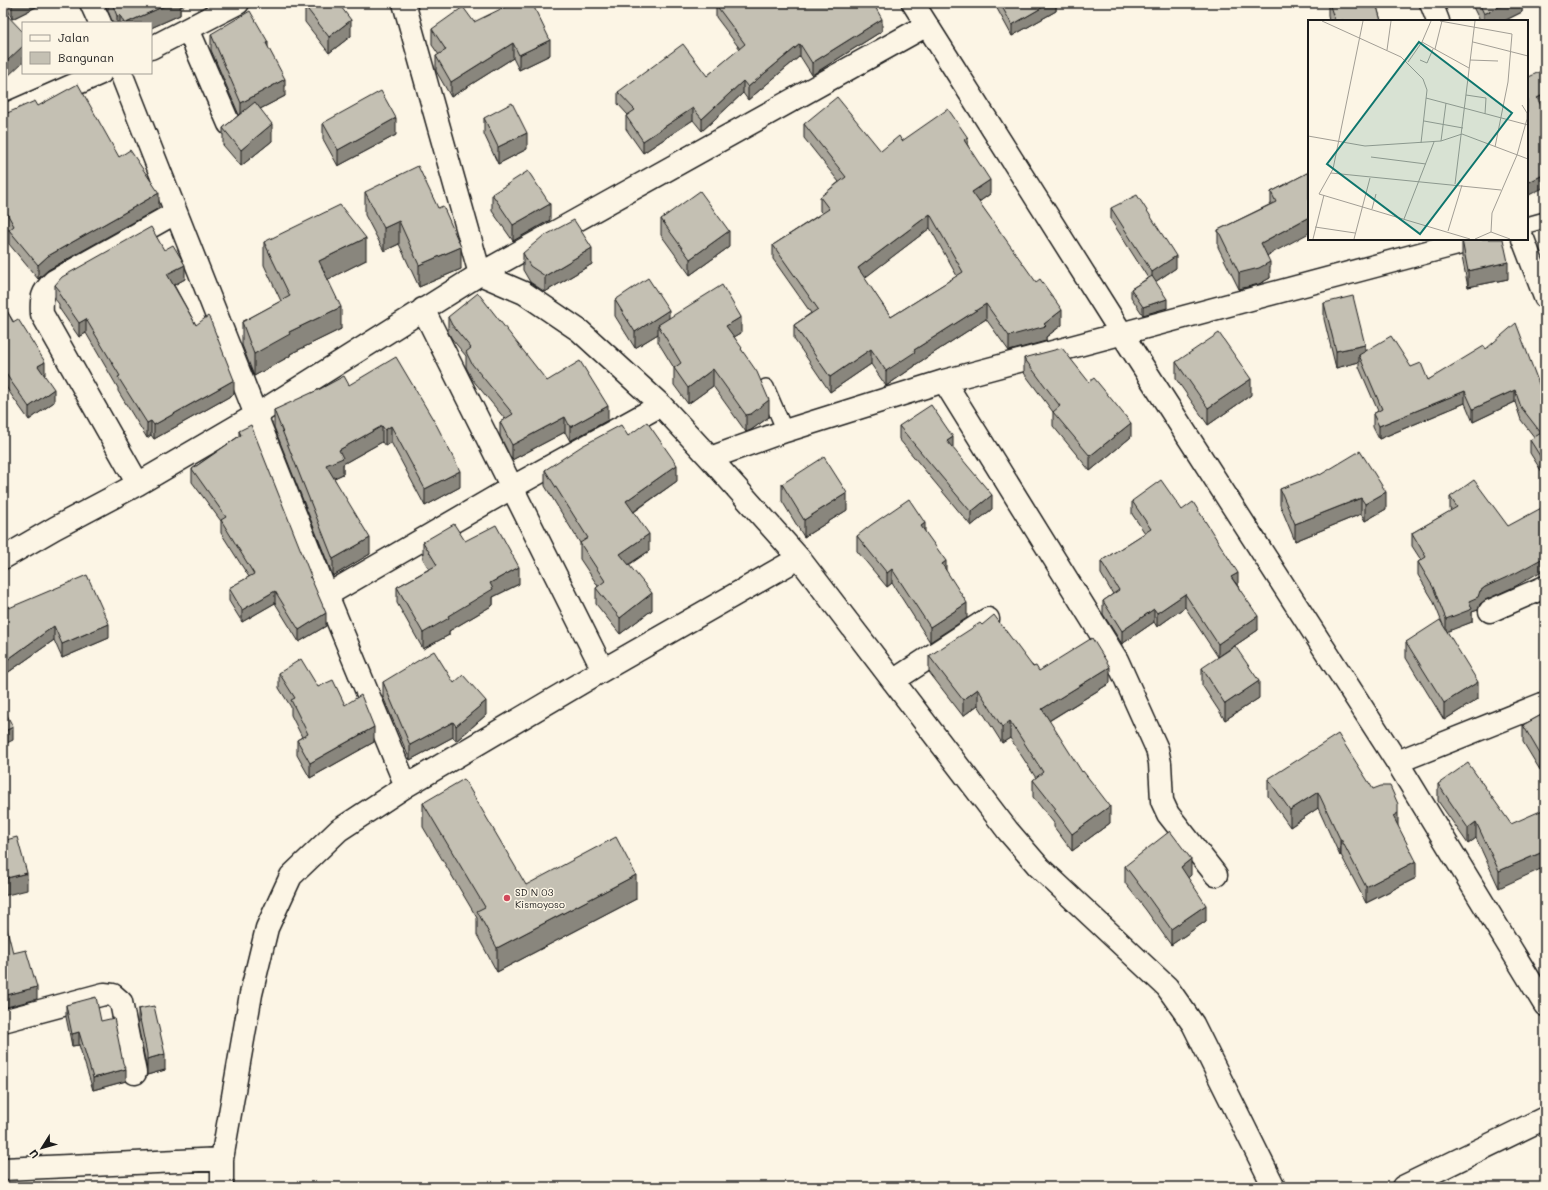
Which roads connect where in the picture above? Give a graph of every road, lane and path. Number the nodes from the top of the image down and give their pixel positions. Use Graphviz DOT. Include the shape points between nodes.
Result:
graph roads {
  1 [pos="91,3"];
  2 [pos="238,3"];
  3 [pos="404,3"];
  4 [pos="913,3"];
  5 [pos="1431,3"];
  6 [pos="1438,20"];
  7 [pos="100,22"];
  8 [pos="927,25"];
  9 [pos="188,29"];
  10 [pos="152,47"];
  11 [pos="99,74"];
  12 [pos="121,74"];
  13 [pos="3,116"];
  14 [pos="229,124"];
  15 [pos="176,213"];
  16 [pos="1545,220"];
  17 [pos="1528,225"];
  18 [pos="1472,240"];
  19 [pos="1523,240"];
  20 [pos="480,274"];
  21 [pos="1545,297"];
  22 [pos="424,309"];
  23 [pos="1122,334"];
  24 [pos="944,381"];
  25 [pos="766,387"];
  26 [pos="661,405"];
  27 [pos="256,415"];
  28 [pos="785,431"];
  29 [pos="710,458"];
  30 [pos="138,484"];
  31 [pos="511,488"];
  32 [pos="3,558"];
  33 [pos="799,558"];
  34 [pos="1545,587"];
  35 [pos="327,595"];
  36 [pos="1490,611"];
  37 [pos="988,620"];
  38 [pos="603,670"];
  39 [pos="893,681"];
  40 [pos="1545,703"];
  41 [pos="1398,762"];
  42 [pos="406,786"];
  43 [pos="1216,875"];
  44 [pos="1545,1005"];
  45 [pos="3,1021"];
  46 [pos="134,1073"];
  47 [pos="1545,1118"];
  48 [pos="222,1159"];
  49 [pos="3,1169"];
  50 [pos="222,1187"];
  51 [pos="1274,1187"];
  52 [pos="1403,1187"];
  1 -- 7 [label="street"];
  2 -- 9 [label="street"];
  3 -- 20 [label="street"];
  4 -- 8 [label="street"];
  5 -- 6 [label="street"];
  8 -- 20 [label="street"];
  8 -- 23 [label="street"];
  9 -- 10 [label="street"];
  9 -- 14 [label="street"];
  11 -- 13 [label="street"];
  12 -- 15 [label="street"];
  15 -- 27 [label="street"];
  15 -- 30 [label="street" via="54,280 46,288 41,299 42,314"];
  16 -- 17 [label="lane"];
  18 -- 23 [label="street"];
  19 -- 21 [label="street"];
  20 -- 22 [label="street"];
  20 -- 26 [label="street" via="524,293 580,331"];
  22 -- 27 [label="street"];
  22 -- 31 [label="street"];
  23 -- 24 [label="street"];
  23 -- 41 [label="street"];
  24 -- 28 [label="street"];
  24 -- 43 [label="street" via="1117,660 1157,749 1162,801 1168,814"];
  25 -- 28 [label="lane"];
  26 -- 29 [label="street"];
  26 -- 31 [label="street"];
  27 -- 30 [label="street"];
  27 -- 35 [label="street"];
  28 -- 29 [label="street"];
  29 -- 33 [label="street"];
  30 -- 32 [label="street"];
  31 -- 35 [label="street"];
  31 -- 38 [label="street"];
  33 -- 38 [label="street"];
  33 -- 39 [label="street"];
  34 -- 36 [label="street"];
  35 -- 42 [label="street"];
  37 -- 39 [label="street"];
  38 -- 42 [label="street"];
  39 -- 51 [label="street" via="1008,831 1039,867 1168,987 1193,1024"];
  40 -- 41 [label="street"];
  41 -- 44 [label="street"];
  42 -- 48 [label="street" via="339,830 291,876 263,942 251,994"];
  45 -- 46 [label="street" via="104,994 114,995 121,1002 125,1016"];
  47 -- 52 [label="street"];
  48 -- 49 [label="street"];
  48 -- 50 [label="street"];
}
